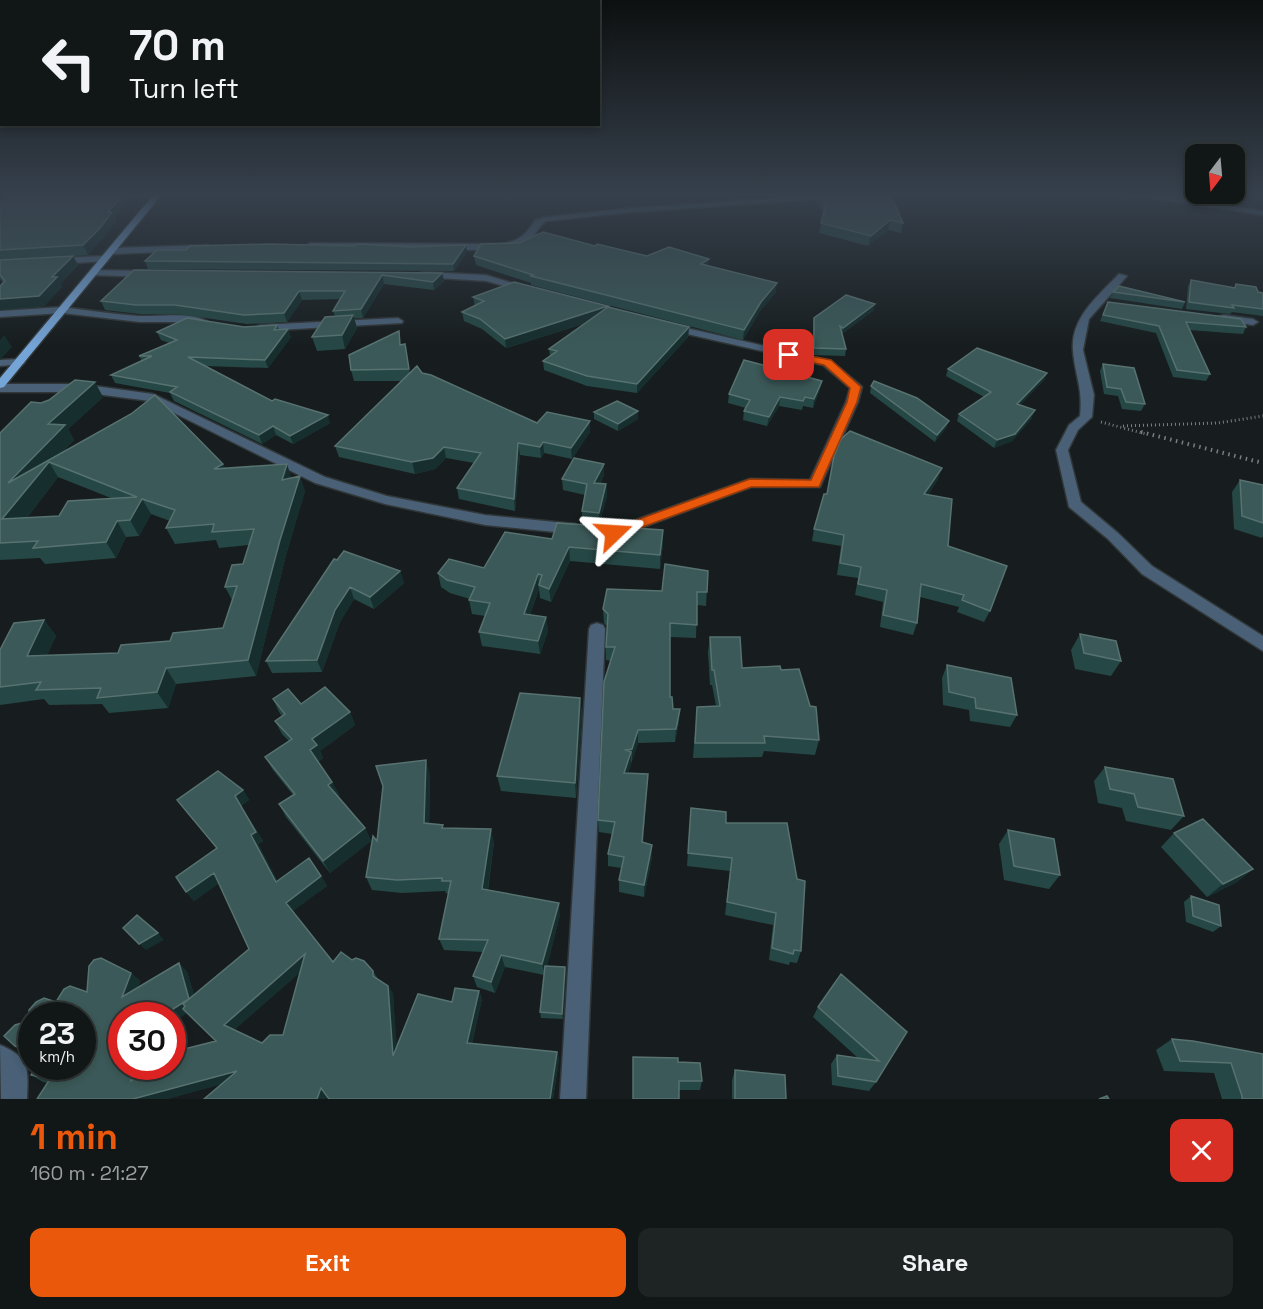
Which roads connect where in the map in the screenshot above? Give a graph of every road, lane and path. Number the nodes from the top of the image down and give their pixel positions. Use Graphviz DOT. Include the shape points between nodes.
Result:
graph roads {
  1 [pos="117,244"];
  2 [pos="514,244"];
  3 [pos="304,246"];
  4 [pos="218,248"];
  5 [pos="108,255"];
  6 [pos="47,262"];
  7 [pos="93,273"];
  8 [pos="158,274"];
  9 [pos="407,275"];
  10 [pos="1122,276"];
  11 [pos="541,293"];
  12 [pos="62,310"];
  13 [pos="0,314"];
  14 [pos="1215,317"];
  15 [pos="398,321"];
  16 [pos="1253,322"];
  17 [pos="212,324"];
  18 [pos="662,326"];
  19 [pos="247,329"];
  20 [pos="19,362"];
  21 [pos="0,363"];
  22 [pos="0,386"];
  23 [pos="1263,416"];
  24 [pos="1086,417"];
  25 [pos="1114,426"];
  26 [pos="1263,463"];
  27 [pos="597,629"];
  28 [pos="1263,644"];
  29 [pos="0,1058"];
  30 [pos="14,1099"];
  31 [pos="573,1099"];
  1 -- 5 [label="main road"];
  2 -- 3 [label="street"];
  4 -- 5 [label="street"];
  5 -- 6 [label="street"];
  5 -- 7 [label="main road"];
  7 -- 8 [label="street"];
  7 -- 12 [label="main road"];
  9 -- 11 [label="street" via="486,278"];
  10 -- 24 [label="street" via="1084,318 1078,350 1088,394"];
  12 -- 13 [label="street"];
  12 -- 17 [label="street"];
  12 -- 20 [label="main road"];
  14 -- 16 [label="street"];
  15 -- 19 [label="street"];
  18 -- 22 [label="street" via="827,363 856,387 815,484 750,483 614,533 485,520 385,500 320,480 153,398 80,388"];
  20 -- 21 [label="street"];
  20 -- 22 [label="main road"];
  23 -- 25 [label="path" via="1218,423"];
  24 -- 25 [label="path"];
  24 -- 28 [label="street" via="1072,428 1062,450 1074,504 1147,570"];
  25 -- 26 [label="path"];
  27 -- 31 [label="street"];
  29 -- 30 [label="street" via="15,1069"];
}
